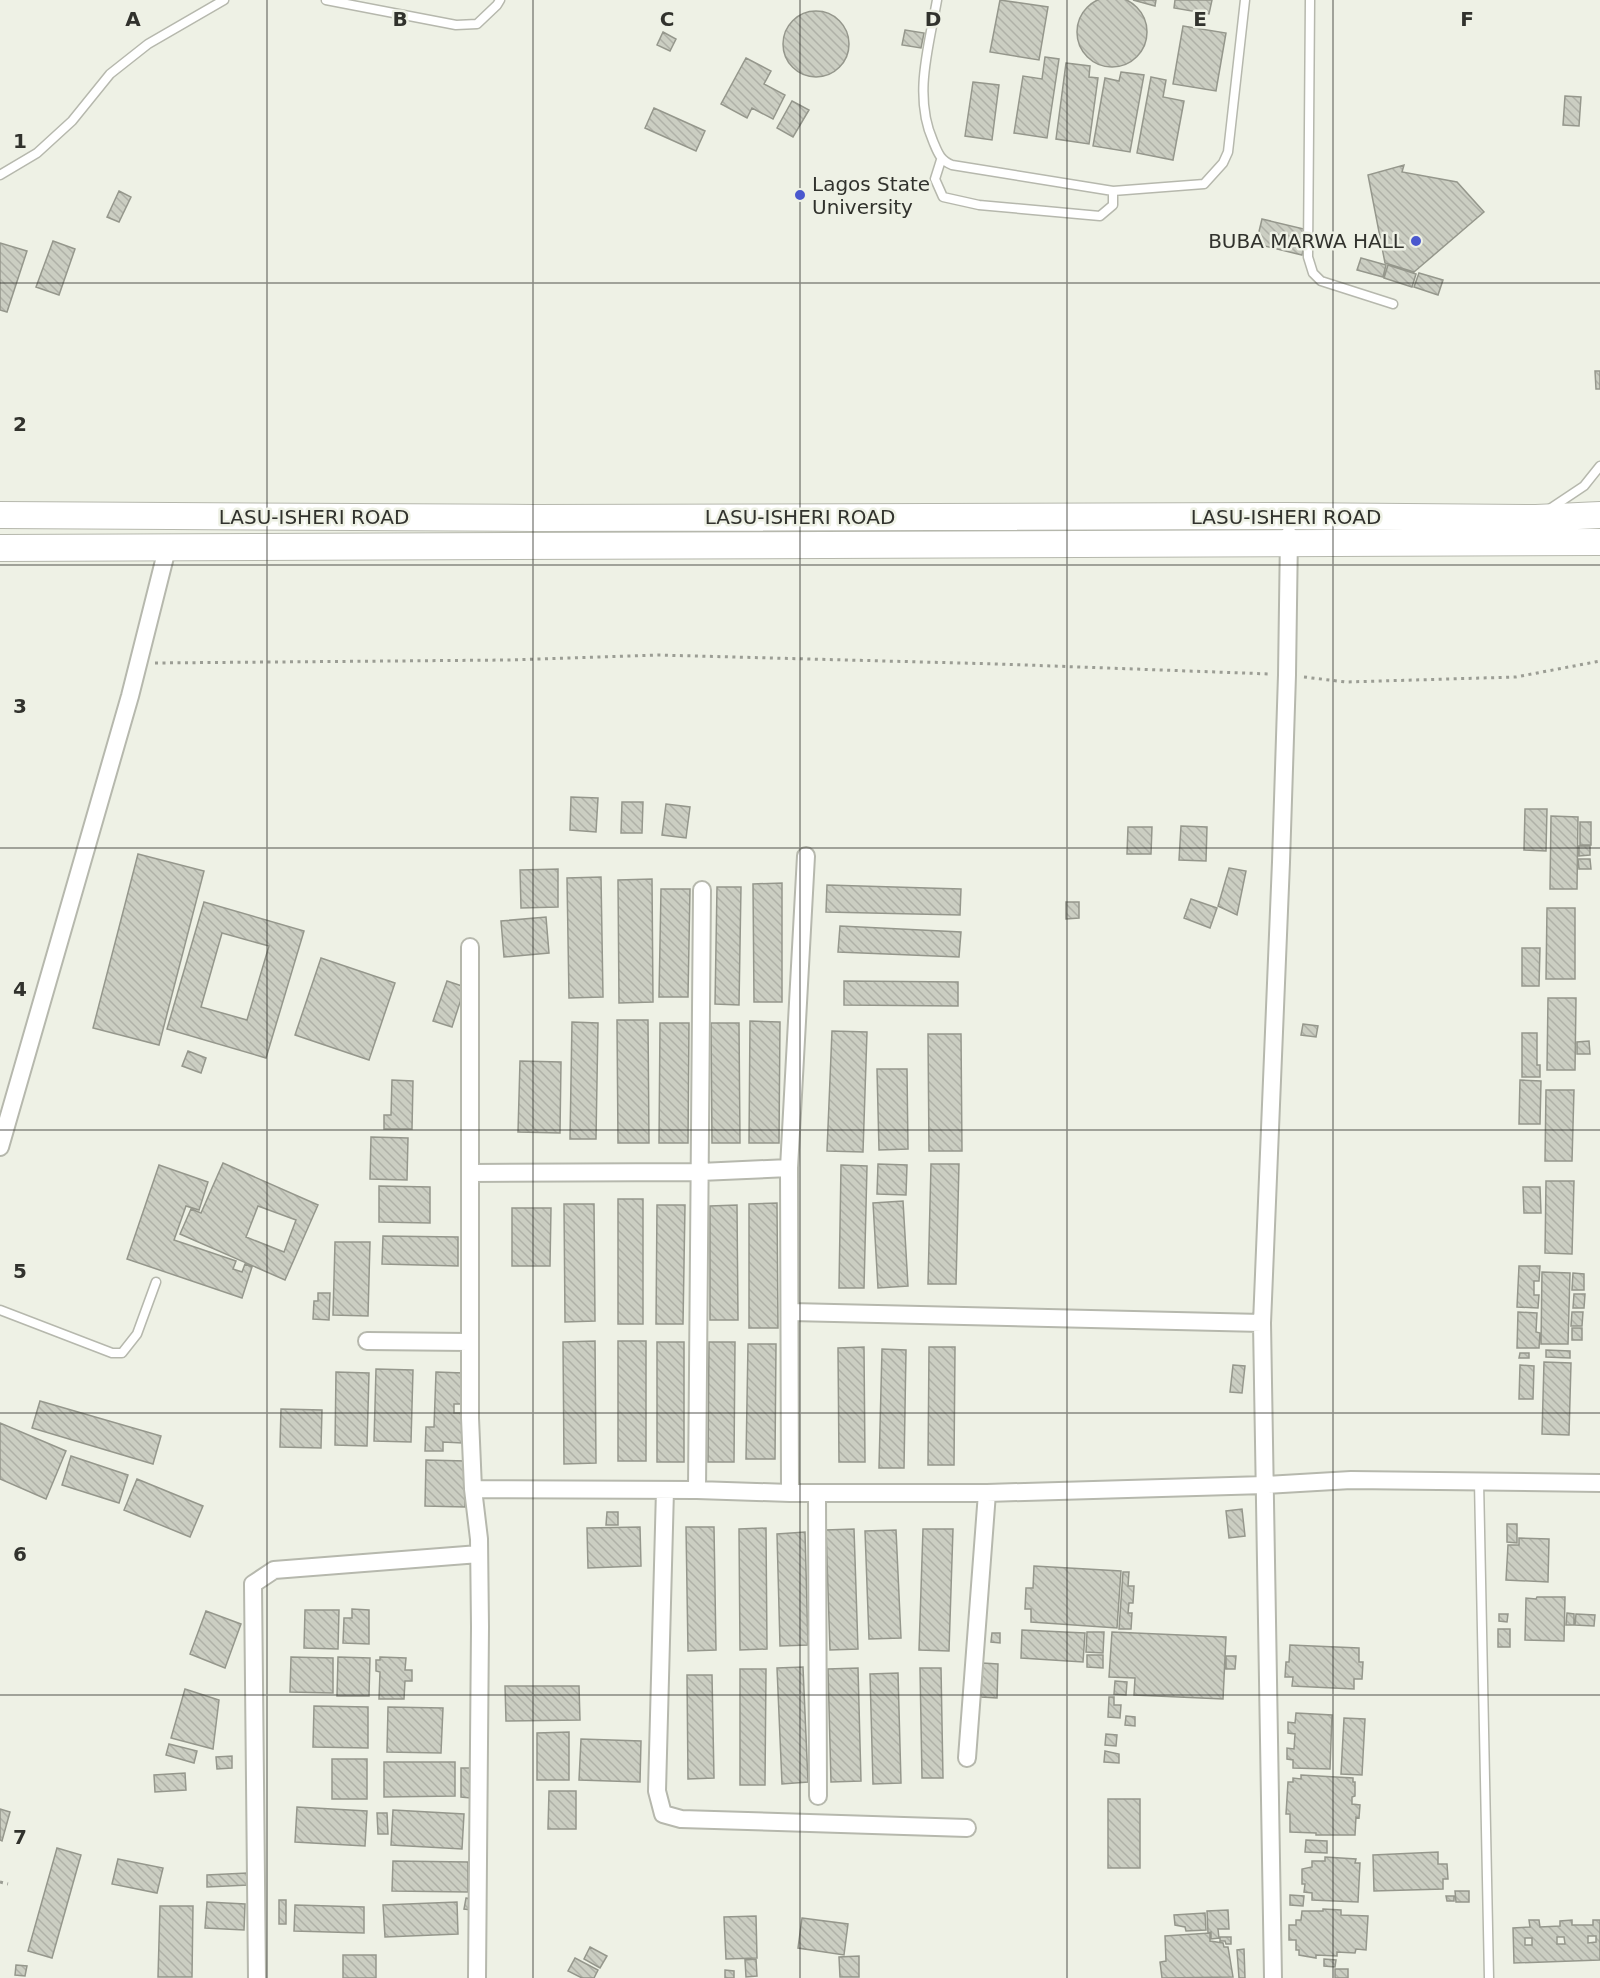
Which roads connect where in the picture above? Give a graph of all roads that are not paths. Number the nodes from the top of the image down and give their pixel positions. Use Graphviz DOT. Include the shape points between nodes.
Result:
graph roads {
  1 [pos="224,0"];
  2 [pos="326,0"];
  3 [pos="500,0"];
  4 [pos="937,0"];
  5 [pos="1245,0"];
  6 [pos="1310,0"];
  7 [pos="941,160"];
  8 [pos="0,175"];
  9 [pos="1113,191"];
  10 [pos="1393,304"];
  11 [pos="1600,466"];
  12 [pos="0,515"];
  13 [pos="1600,515"];
  14 [pos="1287,516"];
  15 [pos="1536,518"];
  16 [pos="1290,542"];
  17 [pos="1600,542"];
  18 [pos="0,548"];
  19 [pos="167,549"];
  20 [pos="806,856"];
  21 [pos="702,890"];
  22 [pos="470,947"];
  23 [pos="0,1147"];
  24 [pos="789,1168"];
  25 [pos="700,1172"];
  26 [pos="470,1173"];
  27 [pos="156,1282"];
  28 [pos="0,1310"];
  29 [pos="791,1312"];
  30 [pos="1262,1323"];
  31 [pos="368,1341"];
  32 [pos="469,1342"];
  33 [pos="1479,1481"];
  34 [pos="1600,1483"];
  35 [pos="1265,1485"];
  36 [pos="473,1489"];
  37 [pos="665,1490"];
  38 [pos="696,1490"];
  39 [pos="790,1493"];
  40 [pos="817,1493"];
  41 [pos="987,1493"];
  42 [pos="479,1554"];
  43 [pos="967,1758"];
  44 [pos="818,1796"];
  45 [pos="967,1828"];
  46 [pos="257,1978"];
  47 [pos="477,1978"];
  48 [pos="1272,1978"];
  49 [pos="1489,1978"];
  1 -- 8 [label="lane" via="140,50 110,74 64,129 37,153"];
  2 -- 3 [label="lane" via="456,26 477,24"];
  4 -- 7 [label="lane" via="923,84 926,126"];
  5 -- 9 [label="lane" via="1223,163 1204,184"];
  6 -- 10 [label="lane" via="1308,257 1312,273 1321,281"];
  7 -- 9 [label="lane"];
  7 -- 9 [label="lane" via="935,179 943,197 979,205 1100,216 1113,205"];
  11 -- 15 [label="lane" via="1584,486"];
  12 -- 14 [label="main road, LASU-ISHERI ROAD"];
  13 -- 15 [label="main road, LASU-ISHERI ROAD"];
  14 -- 15 [label="main road, LASU-ISHERI ROAD"];
  14 -- 16 [label="street"];
  16 -- 17 [label="main road, LASU-ISHERI ROAD"];
  16 -- 19 [label="main road, LASU-ISHERI ROAD"];
  16 -- 30 [label="street"];
  18 -- 19 [label="main road, LASU-ISHERI ROAD"];
  19 -- 23 [label="street" via="138,664"];
  20 -- 24 [label="street"];
  21 -- 25 [label="street"];
  22 -- 26 [label="street"];
  24 -- 25 [label="street"];
  24 -- 29 [label="street"];
  25 -- 26 [label="street"];
  25 -- 38 [label="street"];
  26 -- 32 [label="street"];
  27 -- 28 [label="lane" via="137,1334 122,1353 111,1353"];
  29 -- 30 [label="street"];
  29 -- 39 [label="street"];
  30 -- 35 [label="street"];
  31 -- 32 [label="street"];
  32 -- 36 [label="street"];
  33 -- 34 [label="street"];
  33 -- 35 [label="street" via="1351,1480"];
  33 -- 49 [label="lane"];
  35 -- 41 [label="street"];
  35 -- 48 [label="street"];
  36 -- 37 [label="street"];
  36 -- 42 [label="street"];
  37 -- 38 [label="street"];
  37 -- 45 [label="street" via="657,1791 663,1814 681,1819"];
  38 -- 39 [label="street"];
  39 -- 40 [label="street"];
  40 -- 41 [label="street"];
  40 -- 44 [label="street"];
  41 -- 43 [label="street"];
  42 -- 46 [label="street" via="274,1570 253,1584"];
  42 -- 47 [label="street"];
}
